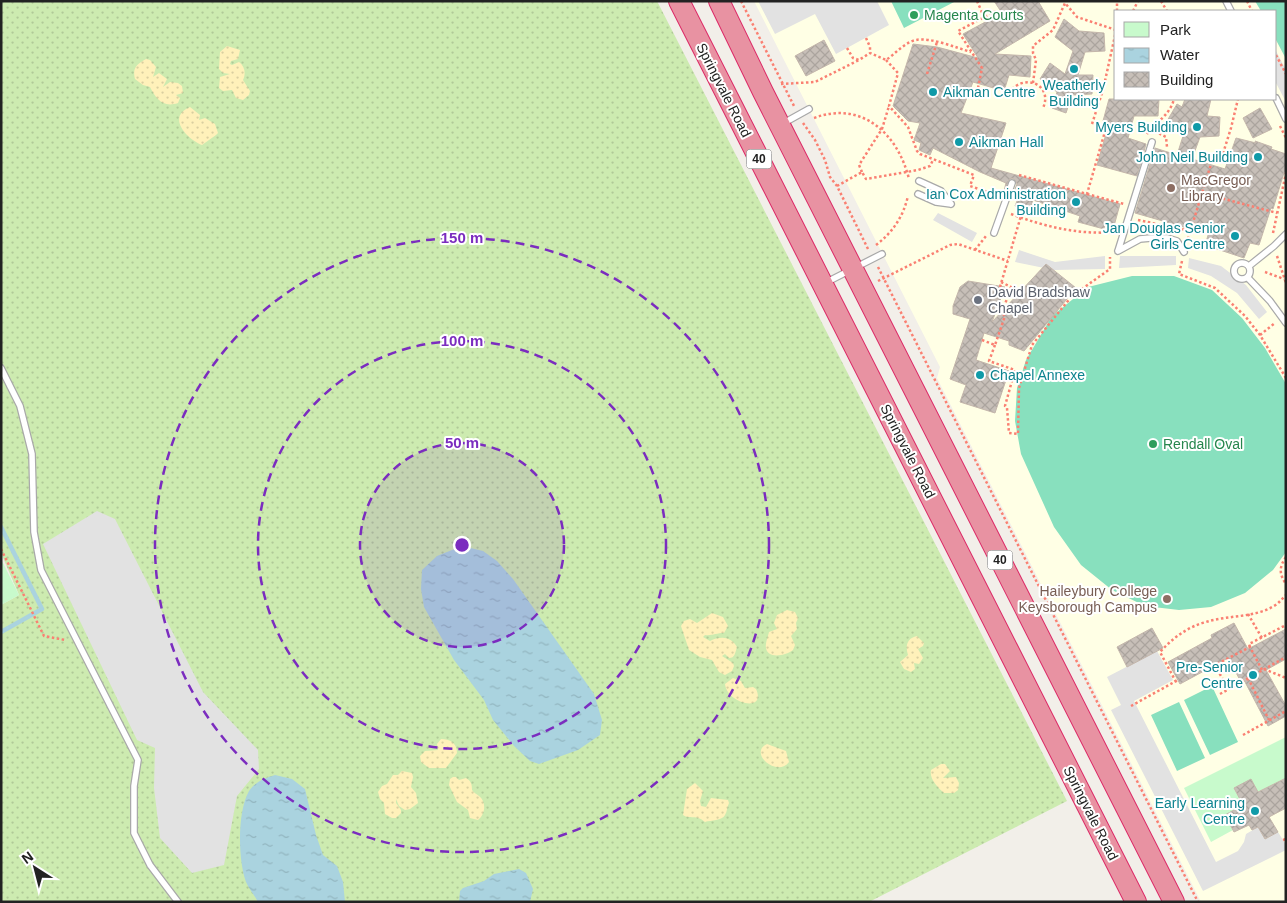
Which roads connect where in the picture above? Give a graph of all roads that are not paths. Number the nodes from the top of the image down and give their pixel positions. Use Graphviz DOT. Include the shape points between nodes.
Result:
graph roads {
  1 [pos="679,1"];
  2 [pos="719,1"];
  3 [pos="1277,100"];
  4 [pos="810,109"];
  5 [pos="1286,119"];
  6 [pos="782,130"];
  7 [pos="1152,142"];
  8 [pos="919,180"];
  9 [pos="1012,183"];
  10 [pos="918,194"];
  11 [pos="994,233"];
  12 [pos="1286,234"];
  13 [pos="1184,252"];
  14 [pos="882,254"];
  15 [pos="1249,266"];
  16 [pos="853,268"];
  17 [pos="1248,278"];
  18 [pos="823,284"];
  19 [pos="1286,322"];
  20 [pos="1,368"];
  21 [pos="178,902"];
  22 [pos="1136,902"];
  23 [pos="1174,902"];
  1 -- 18 [label="highway, Springvale Road / 40"];
  2 -- 6 [label="highway, 40"];
  3 -- 5 [label="lane"];
  4 -- 6 [label="lane"];
  6 -- 16 [label="highway, 40"];
  7 -- 13 [label="lane" via="1118,252 1140,239 1151,238 1177,241"];
  8 -- 10 [label="lane" via="941,191 951,204"];
  9 -- 11 [label="lane"];
  12 -- 15 [label="lane"];
  14 -- 16 [label="lane"];
  15 -- 17 [label="lane"];
  15 -- 17 [label="lane" via="1242,263 1234,268 1236,277"];
  16 -- 18 [label="lane"];
  16 -- 23 [label="highway, 40"];
  17 -- 19 [label="lane"];
  18 -- 22 [label="highway, Springvale Road / 40"];
  20 -- 21 [label="lane" via="20,406 32,454 34,532 41,570 138,760 134,786 134,833 150,865"];
}
